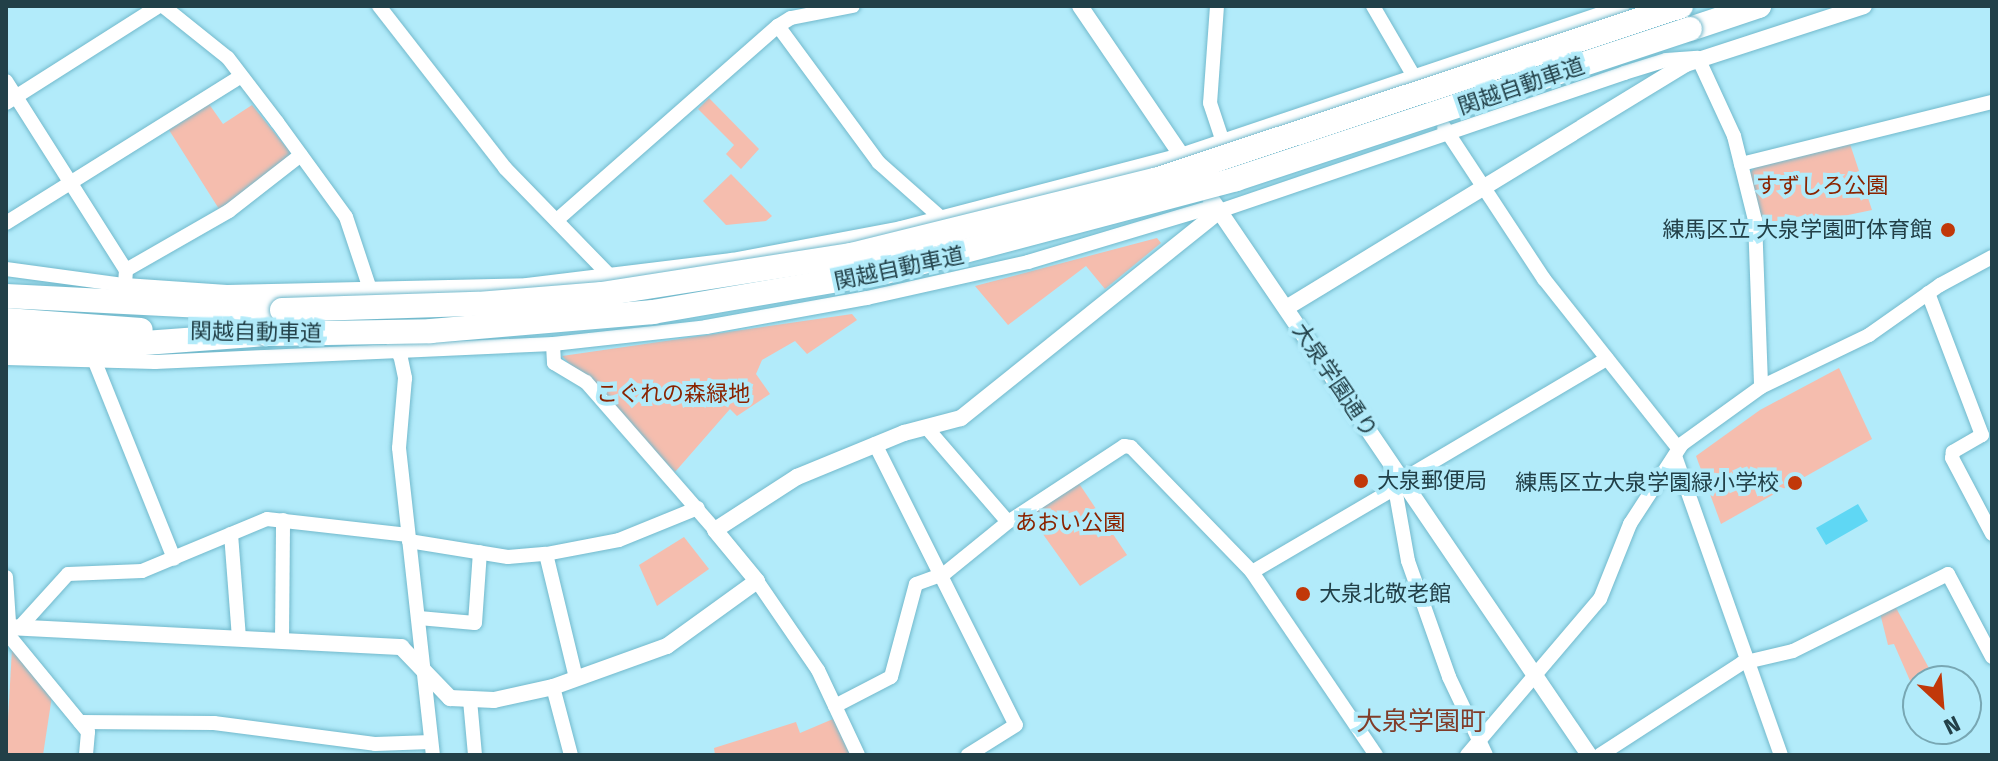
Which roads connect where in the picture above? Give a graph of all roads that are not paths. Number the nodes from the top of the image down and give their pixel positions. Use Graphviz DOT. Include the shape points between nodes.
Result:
graph roads {
  1 [pos="161,6"];
  2 [pos="379,6"];
  3 [pos="781,6"];
  4 [pos="853,6"];
  5 [pos="1080,6"];
  6 [pos="1217,6"];
  7 [pos="1373,6"];
  8 [pos="1623,6"];
  9 [pos="1662,6"];
  10 [pos="1759,6"];
  11 [pos="1864,6"];
  12 [pos="1684,14"];
  13 [pos="791,18"];
  14 [pos="778,26"];
  15 [pos="1692,58"];
  16 [pos="1624,73"];
  17 [pos="241,76"];
  18 [pos="1415,79"];
  19 [pos="6,81"];
  20 [pos="1634,94"];
  21 [pos="11,100"];
  22 [pos="1992,102"];
  23 [pos="1448,135"];
  24 [pos="1223,142"];
  25 [pos="301,155"];
  26 [pos="1181,155"];
  27 [pos="1741,164"];
  28 [pos="70,184"];
  29 [pos="1480,189"];
  30 [pos="1219,211"];
  31 [pos="940,217"];
  32 [pos="558,219"];
  33 [pos="1166,222"];
  34 [pos="6,223"];
  35 [pos="854,237"];
  36 [pos="1180,242"];
  37 [pos="1992,257"];
  38 [pos="6,269"];
  39 [pos="610,276"];
  40 [pos="126,278"];
  41 [pos="6,286"];
  42 [pos="370,289"];
  43 [pos="1928,293"];
  44 [pos="6,296"];
  45 [pos="167,298"];
  46 [pos="867,298"];
  47 [pos="1286,308"];
  48 [pos="6,320"];
  49 [pos="267,334"];
  50 [pos="6,343"];
  51 [pos="553,344"];
  52 [pos="400,354"];
  53 [pos="6,358"];
  54 [pos="1607,359"];
  55 [pos="95,362"];
  56 [pos="1761,387"];
  57 [pos="926,427"];
  58 [pos="875,444"];
  59 [pos="1677,452"];
  60 [pos="1400,484"];
  61 [pos="695,504"];
  62 [pos="1987,511"];
  63 [pos="283,520"];
  64 [pos="1008,522"];
  65 [pos="715,530"];
  66 [pos="231,534"];
  67 [pos="1992,534"];
  68 [pos="408,538"];
  69 [pos="480,552"];
  70 [pos="546,554"];
  71 [pos="174,559"];
  72 [pos="1252,572"];
  73 [pos="939,575"];
  74 [pos="6,577"];
  75 [pos="757,581"];
  76 [pos="419,618"];
  77 [pos="1992,621"];
  78 [pos="11,628"];
  79 [pos="1977,628"];
  80 [pos="239,639"];
  81 [pos="282,641"];
  82 [pos="401,647"];
  83 [pos="421,648"];
  84 [pos="1992,657"];
  85 [pos="1749,664"];
  86 [pos="423,672"];
  87 [pos="1535,675"];
  88 [pos="576,678"];
  89 [pos="553,687"];
  90 [pos="427,698"];
  91 [pos="450,698"];
  92 [pos="470,700"];
  93 [pos="835,706"];
  94 [pos="80,722"];
  95 [pos="432,748"];
  96 [pos="1482,748"];
  97 [pos="86,755"];
  98 [pos="475,755"];
  99 [pos="571,755"];
  100 [pos="858,755"];
  101 [pos="968,755"];
  102 [pos="1376,755"];
  103 [pos="1467,755"];
  104 [pos="1589,755"];
  105 [pos="1600,755"];
  106 [pos="1781,755"];
  1 -- 17 [label="street" via="228,58"];
  1 -- 21 [label="street"];
  2 -- 32 [label="street" via="505,168"];
  3 -- 13 [label="street"];
  4 -- 13 [label="street"];
  5 -- 26 [label="street, 大泉学園通り"];
  6 -- 24 [label="street" via="1210,103"];
  7 -- 18 [label="street"];
  8 -- 18 [label="street"];
  9 -- 15 [label="street"];
  10 -- 12 [label="highway, 関越自動車道"];
  11 -- 15 [label="street"];
  12 -- 45 [label="highway, 関越自動車道, bridge" via="1169,176 851,255 690,283 519,301 352,309"];
  12 -- 49 [label="highway, 関越自動車道, bridge" via="1236,179 885,272 638,314 431,331"];
  13 -- 14 [label="street"];
  14 -- 31 [label="street" via="879,163"];
  14 -- 32 [label="street"];
  15 -- 16 [label="street"];
  15 -- 20 [label="street"];
  15 -- 27 [label="street"];
  16 -- 20 [label="street"];
  16 -- 23 [label="street"];
  17 -- 25 [label="street"];
  17 -- 28 [label="street"];
  18 -- 23 [label="street"];
  18 -- 24 [label="street"];
  19 -- 21 [label="street"];
  20 -- 29 [label="street"];
  21 -- 28 [label="street"];
  22 -- 27 [label="street"];
  23 -- 29 [label="street"];
  23 -- 30 [label="street"];
  24 -- 26 [label="street"];
  25 -- 40 [label="street" via="229,211"];
  25 -- 42 [label="street" via="346,217"];
  26 -- 30 [label="street, 大泉学園通り"];
  26 -- 31 [label="street"];
  27 -- 56 [label="street" via="1755,220"];
  28 -- 34 [label="street"];
  28 -- 40 [label="street"];
  29 -- 47 [label="street"];
  29 -- 54 [label="street"];
  30 -- 33 [label="street" via="1208,208"];
  30 -- 36 [label="street"];
  30 -- 47 [label="street, 大泉学園通り"];
  31 -- 35 [label="street"];
  32 -- 39 [label="street"];
  33 -- 36 [label="street" via="1177,229"];
  33 -- 46 [label="street" via="1028,262"];
  35 -- 39 [label="street"];
  35 -- 46 [label="street"];
  36 -- 57 [label="street" via="961,418"];
  37 -- 43 [label="street"];
  38 -- 40 [label="street"];
  39 -- 42 [label="street" via="527,285"];
  40 -- 45 [label="street"];
  41 -- 45 [label="highway"];
  42 -- 45 [label="street"];
  42 -- 52 [label="street"];
  43 -- 56 [label="street" via="1869,335"];
  43 -- 62 [label="street" via="1982,435 1953,452 1952,458"];
  44 -- 45 [label="highway, 関越自動車道"];
  46 -- 51 [label="street" via="706,327"];
  47 -- 60 [label="street, 大泉学園通り"];
  48 -- 49 [label="highway, 関越自動車道"];
  49 -- 50 [label="highway" via="131,344"];
  51 -- 52 [label="street"];
  51 -- 61 [label="street" via="554,363 586,382"];
  52 -- 55 [label="street"];
  52 -- 68 [label="street" via="405,378 399,448"];
  53 -- 55 [label="street"];
  54 -- 59 [label="street"];
  54 -- 60 [label="street"];
  55 -- 71 [label="street"];
  56 -- 59 [label="street"];
  57 -- 58 [label="street"];
  57 -- 64 [label="street"];
  58 -- 65 [label="street" via="797,477"];
  58 -- 73 [label="street"];
  59 -- 85 [label="street"];
  59 -- 87 [label="street" via="1630,524 1600,599"];
  60 -- 72 [label="street"];
  60 -- 87 [label="street, 大泉学園通り"];
  60 -- 96 [label="street" via="1408,561 1449,677"];
  61 -- 65 [label="street"];
  61 -- 70 [label="street" via="619,540"];
  62 -- 67 [label="street"];
  63 -- 66 [label="street" via="267,519"];
  63 -- 68 [label="street"];
  63 -- 81 [label="street"];
  64 -- 72 [label="street" via="1124,446 1131,447"];
  64 -- 73 [label="street"];
  65 -- 75 [label="street"];
  66 -- 71 [label="street"];
  66 -- 80 [label="street"];
  68 -- 69 [label="street"];
  68 -- 76 [label="street"];
  69 -- 70 [label="street"];
  69 -- 76 [label="street" via="475,623"];
  70 -- 88 [label="street"];
  71 -- 78 [label="street" via="142,571 68,574"];
  72 -- 102 [label="street"];
  73 -- 93 [label="street" via="916,584 891,677"];
  73 -- 101 [label="street" via="1016,725"];
  74 -- 78 [label="street"];
  75 -- 88 [label="street" via="667,646"];
  75 -- 93 [label="street" via="779,608"];
  76 -- 83 [label="street"];
  77 -- 79 [label="street"];
  78 -- 80 [label="street"];
  78 -- 94 [label="street" via="10,637"];
  79 -- 84 [label="street"];
  79 -- 85 [label="street" via="1948,574 1793,651"];
  80 -- 81 [label="street"];
  81 -- 82 [label="street"];
  82 -- 83 [label="street"];
  82 -- 86 [label="street"];
  83 -- 86 [label="street"];
  85 -- 105 [label="street"];
  85 -- 106 [label="street"];
  86 -- 90 [label="street"];
  86 -- 91 [label="street"];
  87 -- 96 [label="street"];
  87 -- 104 [label="street, 大泉学園通り"];
  88 -- 89 [label="street"];
  89 -- 92 [label="street"];
  89 -- 99 [label="street"];
  90 -- 91 [label="street"];
  90 -- 95 [label="street"];
  91 -- 92 [label="street"];
  92 -- 98 [label="street"];
  93 -- 100 [label="street"];
  94 -- 95 [label="street" via="214,723"];
  94 -- 97 [label="street" via="88,732"];
  96 -- 103 [label="street"];
}
